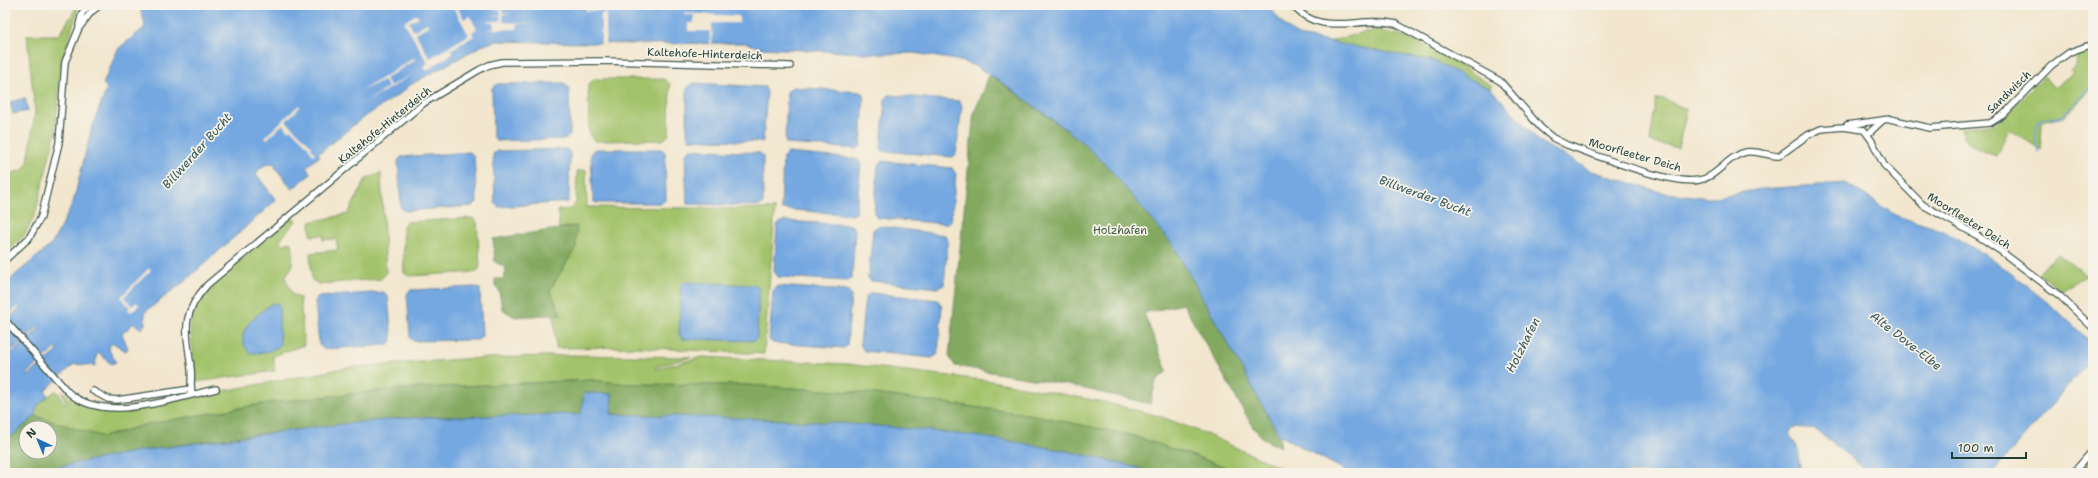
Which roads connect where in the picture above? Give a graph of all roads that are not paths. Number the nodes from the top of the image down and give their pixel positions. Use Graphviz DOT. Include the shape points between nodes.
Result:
graph roads {
  1 [pos="89,5"];
  2 [pos="100,5"];
  3 [pos="1292,5"];
  4 [pos="79,28"];
  5 [pos="2093,44"];
  6 [pos="790,66"];
  7 [pos="1884,120"];
  8 [pos="1843,127"];
  9 [pos="1868,134"];
  10 [pos="5,260"];
  11 [pos="5,320"];
  12 [pos="2093,328"];
  13 [pos="216,389"];
  14 [pos="93,390"];
  15 [pos="191,391"];
  16 [pos="2093,450"];
  17 [pos="2073,473"];
  1 -- 4 [label="street" via="79,18"];
  2 -- 4 [label="street"];
  3 -- 8 [label="street, Moorfleeter Deich" via="1305,17 1323,23 1378,21 1396,24 1500,82 1536,123 1553,138 1574,148 1664,177 1698,181 1742,153 1753,151 1779,156 1816,131"];
  4 -- 10 [label="street" via="65,62 59,143 41,217 29,238"];
  5 -- 7 [label="street, Sandwisch" via="2070,52 2052,65 2003,115 1990,123 1930,128 1901,120"];
  6 -- 15 [label="street, Kaltehofe-Hinterdeich" via="605,61 502,62 478,70 424,103 207,285 192,306 186,320"];
  7 -- 8 [label="street, Sandwisch"];
  7 -- 9 [label="street"];
  8 -- 9 [label="street, Moorfleeter Deich" via="1859,128"];
  9 -- 12 [label="street, Moorfleeter Deich" via="1884,165 1918,202 2002,252 2060,296"];
  11 -- 15 [label="street" via="77,400 90,405 118,408 152,403"];
  13 -- 15 [label="street"];
  14 -- 15 [label="street" via="108,400"];
  16 -- 17 [label="street"];
}
